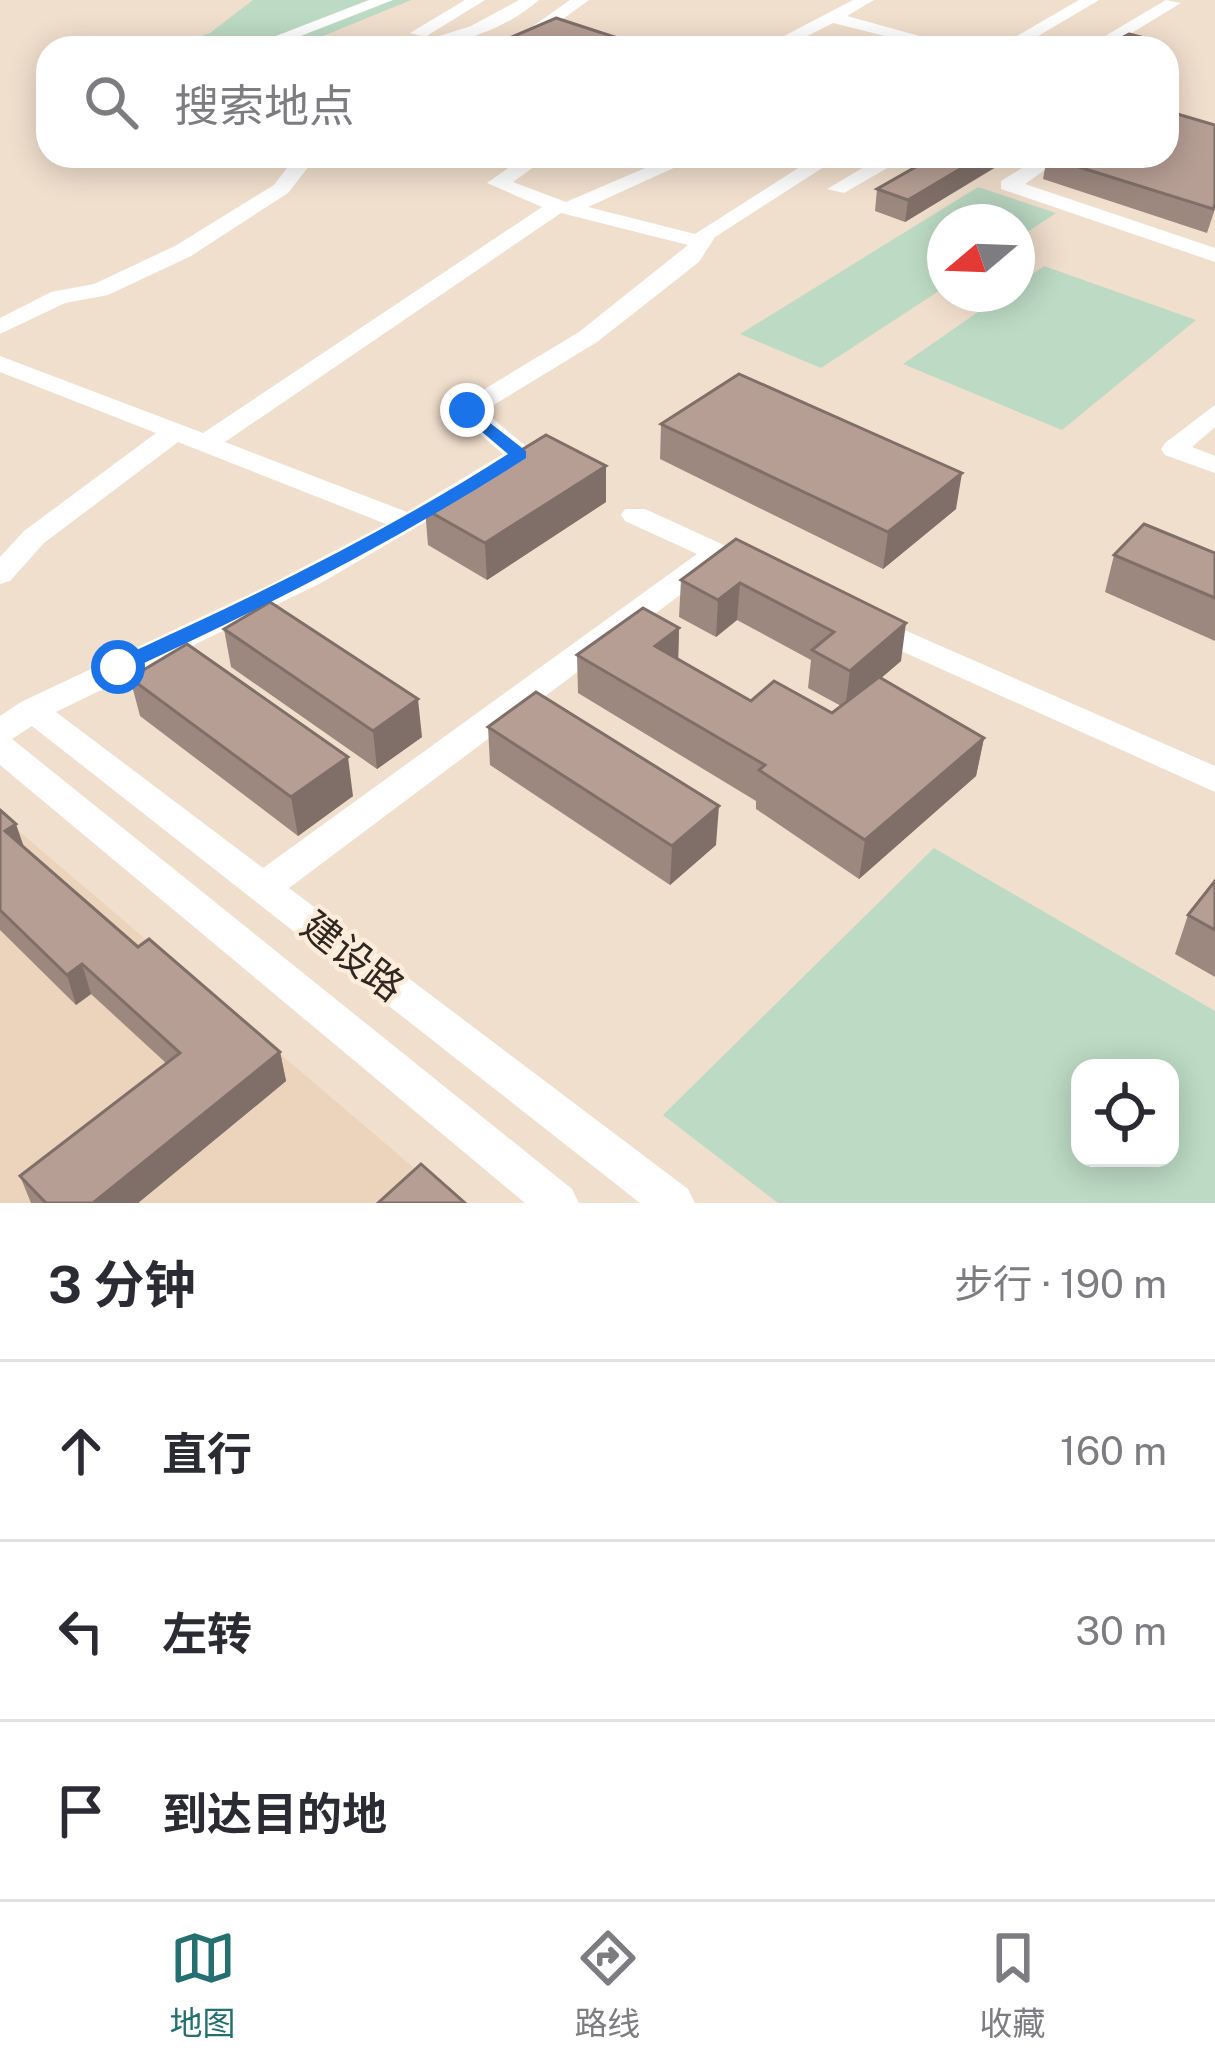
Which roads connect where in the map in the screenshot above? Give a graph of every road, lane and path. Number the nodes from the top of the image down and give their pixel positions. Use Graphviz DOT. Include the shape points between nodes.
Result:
graph roads {
  1 [pos="385,0"];
  2 [pos="477,0"];
  3 [pos="531,0"];
  4 [pos="581,0"];
  5 [pos="806,0"];
  6 [pos="866,0"];
  7 [pos="1091,0"];
  8 [pos="1173,3"];
  9 [pos="840,15"];
  10 [pos="287,36"];
  11 [pos="412,36"];
  12 [pos="455,36"];
  13 [pos="528,36"];
  14 [pos="795,36"];
  15 [pos="913,36"];
  16 [pos="1026,36"];
  17 [pos="1115,36"];
  18 [pos="298,168"];
  19 [pos="520,168"];
  20 [pos="663,168"];
  21 [pos="813,168"];
  22 [pos="876,168"];
  23 [pos="1035,168"];
  24 [pos="837,189"];
  25 [pos="563,208"];
  26 [pos="701,242"];
  27 [pos="1215,255"];
  28 [pos="0,327"];
  29 [pos="11,366"];
  30 [pos="0,385"];
  31 [pos="1215,413"];
  32 [pos="177,430"];
  33 [pos="207,442"];
  34 [pos="1215,465"];
  35 [pos="635,515"];
  36 [pos="410,523"];
  37 [pos="719,552"];
  38 [pos="0,575"];
  39 [pos="781,582"];
  40 [pos="842,611"];
  41 [pos="16,720"];
  42 [pos="0,747"];
  43 [pos="1215,780"];
  44 [pos="264,887"];
  45 [pos="557,1203"];
  46 [pos="673,1203"];
  1 -- 10 [label="street"];
  2 -- 11 [label="street"];
  3 -- 12 [label="street"];
  4 -- 13 [label="street"];
  5 -- 9 [label="street"];
  6 -- 9 [label="street"];
  7 -- 16 [label="street"];
  8 -- 17 [label="street"];
  9 -- 14 [label="street"];
  9 -- 15 [label="street"];
  18 -- 28 [label="street" via="281,189 183,251"];
  19 -- 25 [label="street" via="497,183"];
  20 -- 25 [label="street"];
  21 -- 26 [label="street"];
  22 -- 24 [label="street"];
  23 -- 27 [label="street" via="1008,184"];
  25 -- 26 [label="street"];
  25 -- 33 [label="street"];
  26 -- 36 [label="street" via="588,337 467,410 520,455"];
  29 -- 30 [label="street"];
  29 -- 32 [label="street"];
  31 -- 34 [label="street" via="1174,449"];
  32 -- 33 [label="street"];
  32 -- 38 [label="street" via="34,537"];
  33 -- 36 [label="street"];
  35 -- 37 [label="street"];
  36 -- 41 [label="street"];
  37 -- 39 [label="street"];
  37 -- 44 [label="street"];
  40 -- 43 [label="street"];
  41 -- 44 [label="street, 建设路"];
  42 -- 45 [label="street, 建设路"];
  44 -- 46 [label="street, 建设路"];
}
